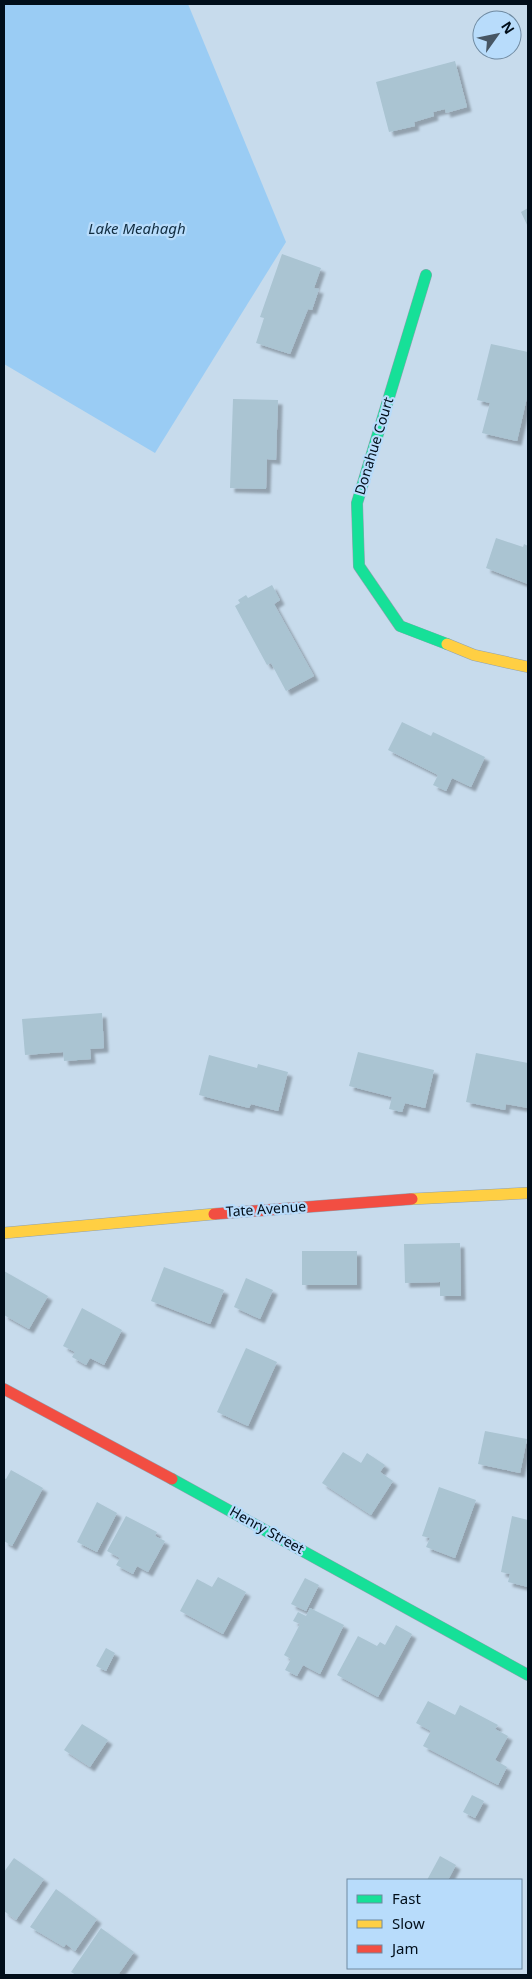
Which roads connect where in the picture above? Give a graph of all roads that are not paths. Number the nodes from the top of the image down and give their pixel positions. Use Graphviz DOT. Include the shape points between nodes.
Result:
graph roads {
  1 [pos="426,275"];
  2 [pos="528,667"];
  3 [pos="528,1193"];
  4 [pos="4,1233"];
  5 [pos="4,1389"];
  6 [pos="528,1675"];
  1 -- 2 [label="street, Donahue Court" via="357,503 359,566 400,626 474,654"];
  3 -- 4 [label="street, Tate Avenue" via="320,1204"];
  5 -- 6 [label="street, Henry Street" via="274,1533"];
}
